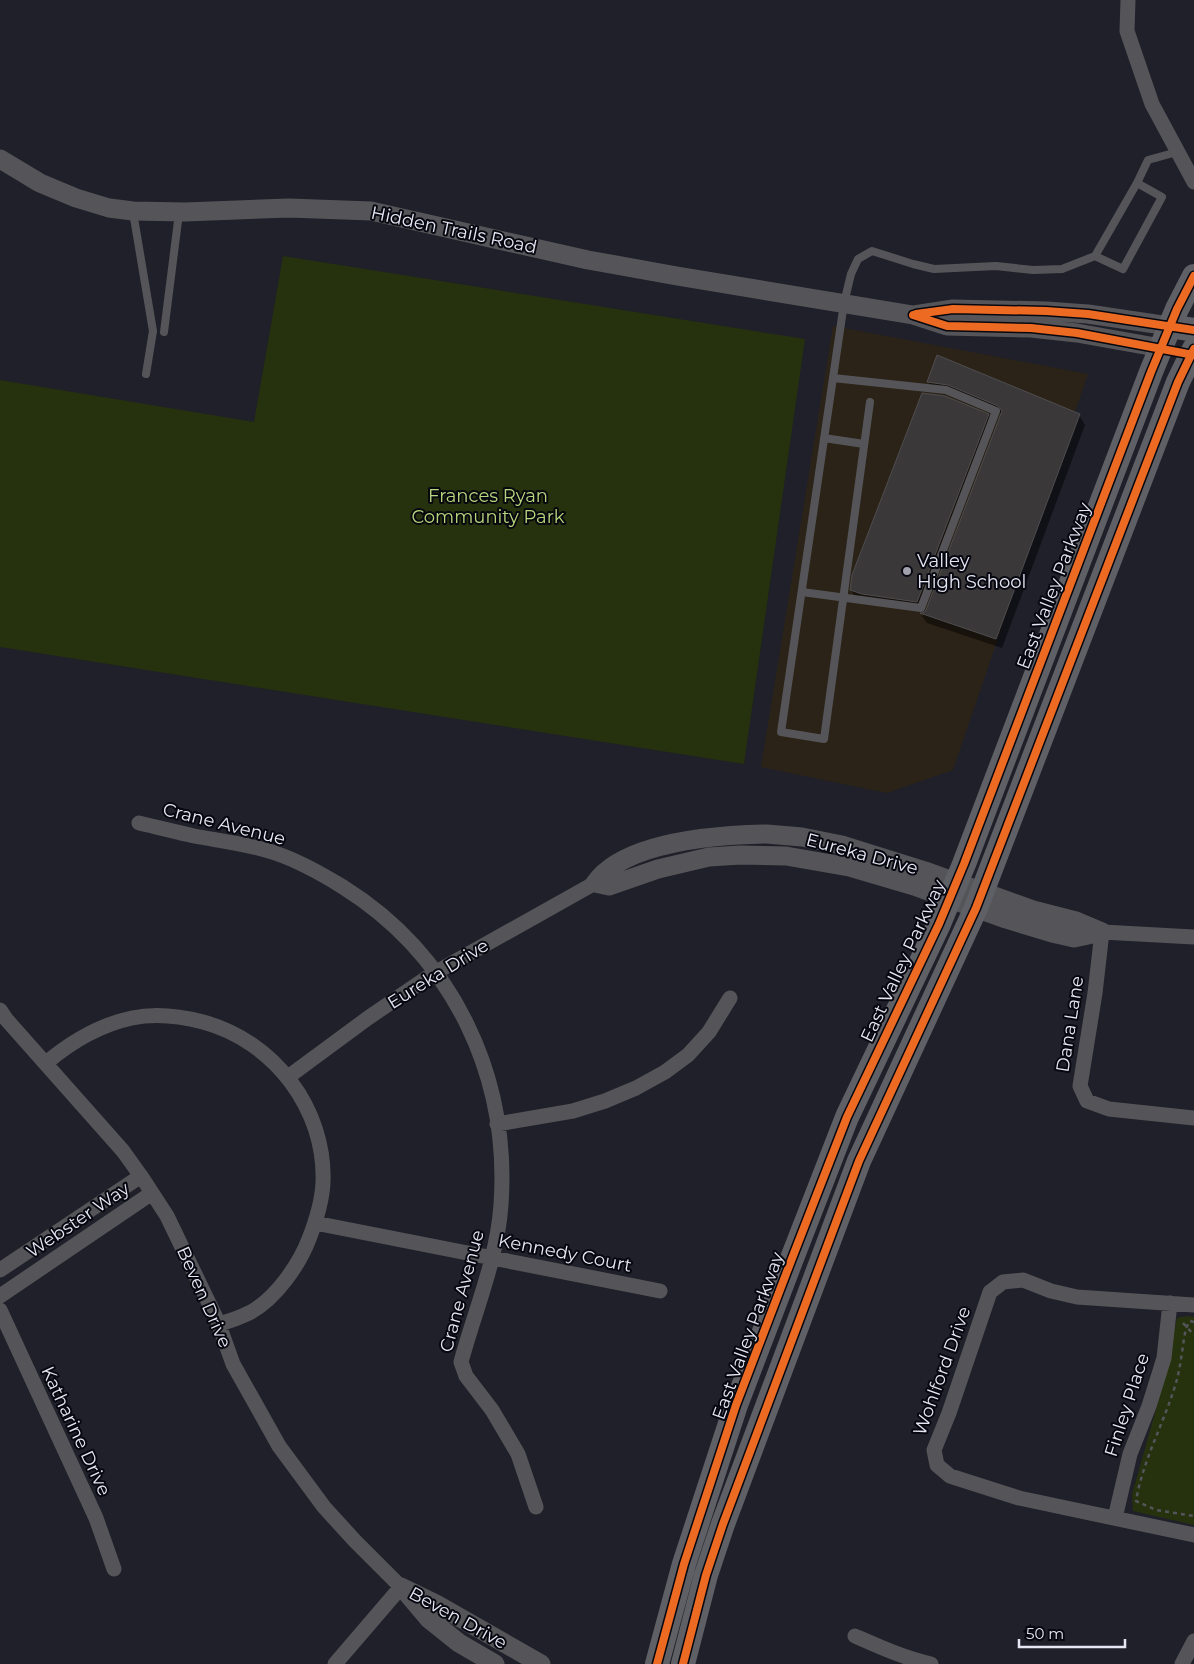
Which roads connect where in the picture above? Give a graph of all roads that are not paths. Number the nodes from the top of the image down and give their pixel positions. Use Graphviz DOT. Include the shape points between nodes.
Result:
graph roads {
  1 [pos="1128,0"];
  2 [pos="1177,152"];
  3 [pos="0,159"];
  4 [pos="1194,182"];
  5 [pos="1137,183"];
  6 [pos="133,210"];
  7 [pos="180,212"];
  8 [pos="1095,256"];
  9 [pos="1194,276"];
  10 [pos="844,304"];
  11 [pos="913,315"];
  12 [pos="1169,326"];
  13 [pos="1194,330"];
  14 [pos="164,332"];
  15 [pos="1161,348"];
  16 [pos="1193,352"];
  17 [pos="146,374"];
  18 [pos="833,378"];
  19 [pos="870,402"];
  20 [pos="824,438"];
  21 [pos="864,444"];
  22 [pos="802,592"];
  23 [pos="843,596"];
  24 [pos="139,823"];
  25 [pos="595,883"];
  26 [pos="953,891"];
  27 [pos="979,900"];
  28 [pos="1102,932"];
  29 [pos="1194,937"];
  30 [pos="436,972"];
  31 [pos="730,998"];
  32 [pos="0,1010"];
  33 [pos="46,1063"];
  34 [pos="288,1077"];
  35 [pos="1194,1118"];
  36 [pos="497,1124"];
  37 [pos="141,1176"];
  38 [pos="152,1193"];
  39 [pos="315,1223"];
  40 [pos="492,1258"];
  41 [pos="0,1270"];
  42 [pos="660,1291"];
  43 [pos="0,1296"];
  44 [pos="1170,1303"];
  45 [pos="1194,1305"];
  46 [pos="0,1310"];
  47 [pos="219,1324"];
  48 [pos="536,1507"];
  49 [pos="1114,1518"];
  50 [pos="1194,1535"];
  51 [pos="114,1569"];
  52 [pos="401,1587"];
  53 [pos="855,1636"];
  54 [pos="1194,1641"];
  55 [pos="336,1664"];
  56 [pos="495,1664"];
  57 [pos="541,1664"];
  58 [pos="657,1664"];
  59 [pos="683,1664"];
  60 [pos="932,1664"];
  61 [pos="1182,1664"];
  1 -- 2 [label="street" via="1127,31 1152,104"];
  2 -- 4 [label="street"];
  2 -- 5 [label="lane" via="1148,160"];
  3 -- 6 [label="street, Hidden Trails Road" via="76,198 109,208"];
  5 -- 8 [label="lane"];
  5 -- 8 [label="lane" via="1162,197 1123,270"];
  6 -- 7 [label="street, Hidden Trails Road"];
  6 -- 17 [label="lane" via="153,331"];
  7 -- 10 [label="street, Hidden Trails Road" via="289,208 371,211 588,260"];
  7 -- 14 [label="lane"];
  8 -- 10 [label="lane" via="1062,269 996,266 934,269 872,251 858,259"];
  9 -- 12 [label="main road, East Valley Parkway"];
  10 -- 11 [label="street, Hidden Trails Road"];
  10 -- 18 [label="lane"];
  11 -- 12 [label="street, Hidden Trails Road" via="953,309 1046,311"];
  11 -- 15 [label="street, Hidden Trails Road" via="947,326 1031,328"];
  12 -- 13 [label="main road"];
  12 -- 15 [label="main road, East Valley Parkway"];
  15 -- 16 [label="main road"];
  15 -- 26 [label="main road, East Valley Parkway"];
  16 -- 27 [label="main road" via="1178,382"];
  18 -- 20 [label="lane"];
  18 -- 23 [label="lane" via="946,390 996,411 921,608"];
  19 -- 21 [label="lane"];
  20 -- 21 [label="lane"];
  20 -- 22 [label="lane"];
  21 -- 23 [label="lane"];
  22 -- 23 [label="lane"];
  22 -- 23 [label="lane" via="781,732 824,739"];
  24 -- 30 [label="street, Crane Avenue" via="236,842 304,865 360,898 404,936"];
  25 -- 26 [label="street, Eureka Drive" via="609,886 658,869 710,858 764,854 849,867 917,887"];
  25 -- 30 [label="street, Eureka Drive"];
  26 -- 27 [label="street, Eureka Drive"];
  26 -- 58 [label="main road, East Valley Parkway" via="847,1117 736,1405 684,1564"];
  27 -- 28 [label="street, Eureka Drive" via="1032,927 1074,938"];
  27 -- 59 [label="main road" via="860,1161 723,1524 703,1584"];
  28 -- 29 [label="street, Eureka Drive"];
  28 -- 35 [label="street, Dana Lane" via="1094,1003 1082,1066 1080,1086 1083,1094 1087,1101 1109,1109"];
  30 -- 34 [label="street, Eureka Drive"];
  30 -- 36 [label="street, Crane Avenue" via="451,993 477,1046 492,1091"];
  31 -- 36 [label="street" via="688,1055 636,1088 605,1102 573,1111"];
  32 -- 33 [label="street, Beven Drive"];
  33 -- 34 [label="street" via="67,1045 100,1027 161,1015 217,1026 241,1037"];
  33 -- 37 [label="street, Beven Drive"];
  34 -- 39 [label="street" via="309,1112 321,1156 323,1183"];
  36 -- 40 [label="street, Crane Avenue" via="501,1205"];
  37 -- 38 [label="street, Beven Drive"];
  37 -- 41 [label="street, Webster Way"];
  38 -- 43 [label="street, Webster Way"];
  38 -- 47 [label="street, Beven Drive" via="167,1216"];
  39 -- 40 [label="street, Kennedy Court"];
  39 -- 47 [label="street" via="305,1249 282,1283 252,1311"];
  40 -- 42 [label="street, Kennedy Court"];
  40 -- 48 [label="street, Crane Avenue" via="461,1362 466,1376 492,1410 518,1454"];
  44 -- 45 [label="street, Wohlford Drive"];
  44 -- 49 [label="street, Finley Place" via="1164,1358 1130,1454"];
  44 -- 49 [label="street, Wohlford Drive" via="1077,1297 1023,1280 1003,1282 990,1292 934,1450 937,1465 950,1476 1019,1498"];
  46 -- 51 [label="street, Katharine Drive" via="96,1518"];
  47 -- 52 [label="street, Beven Drive" via="233,1364 279,1446 324,1507"];
  49 -- 50 [label="street, Wohlford Drive"];
  52 -- 55 [label="street"];
  52 -- 56 [label="street, Beven Drive" via="429,1620"];
  52 -- 57 [label="street, Beven Drive"];
  53 -- 60 [label="street" via="889,1652"];
  54 -- 61 [label="street"];
}
